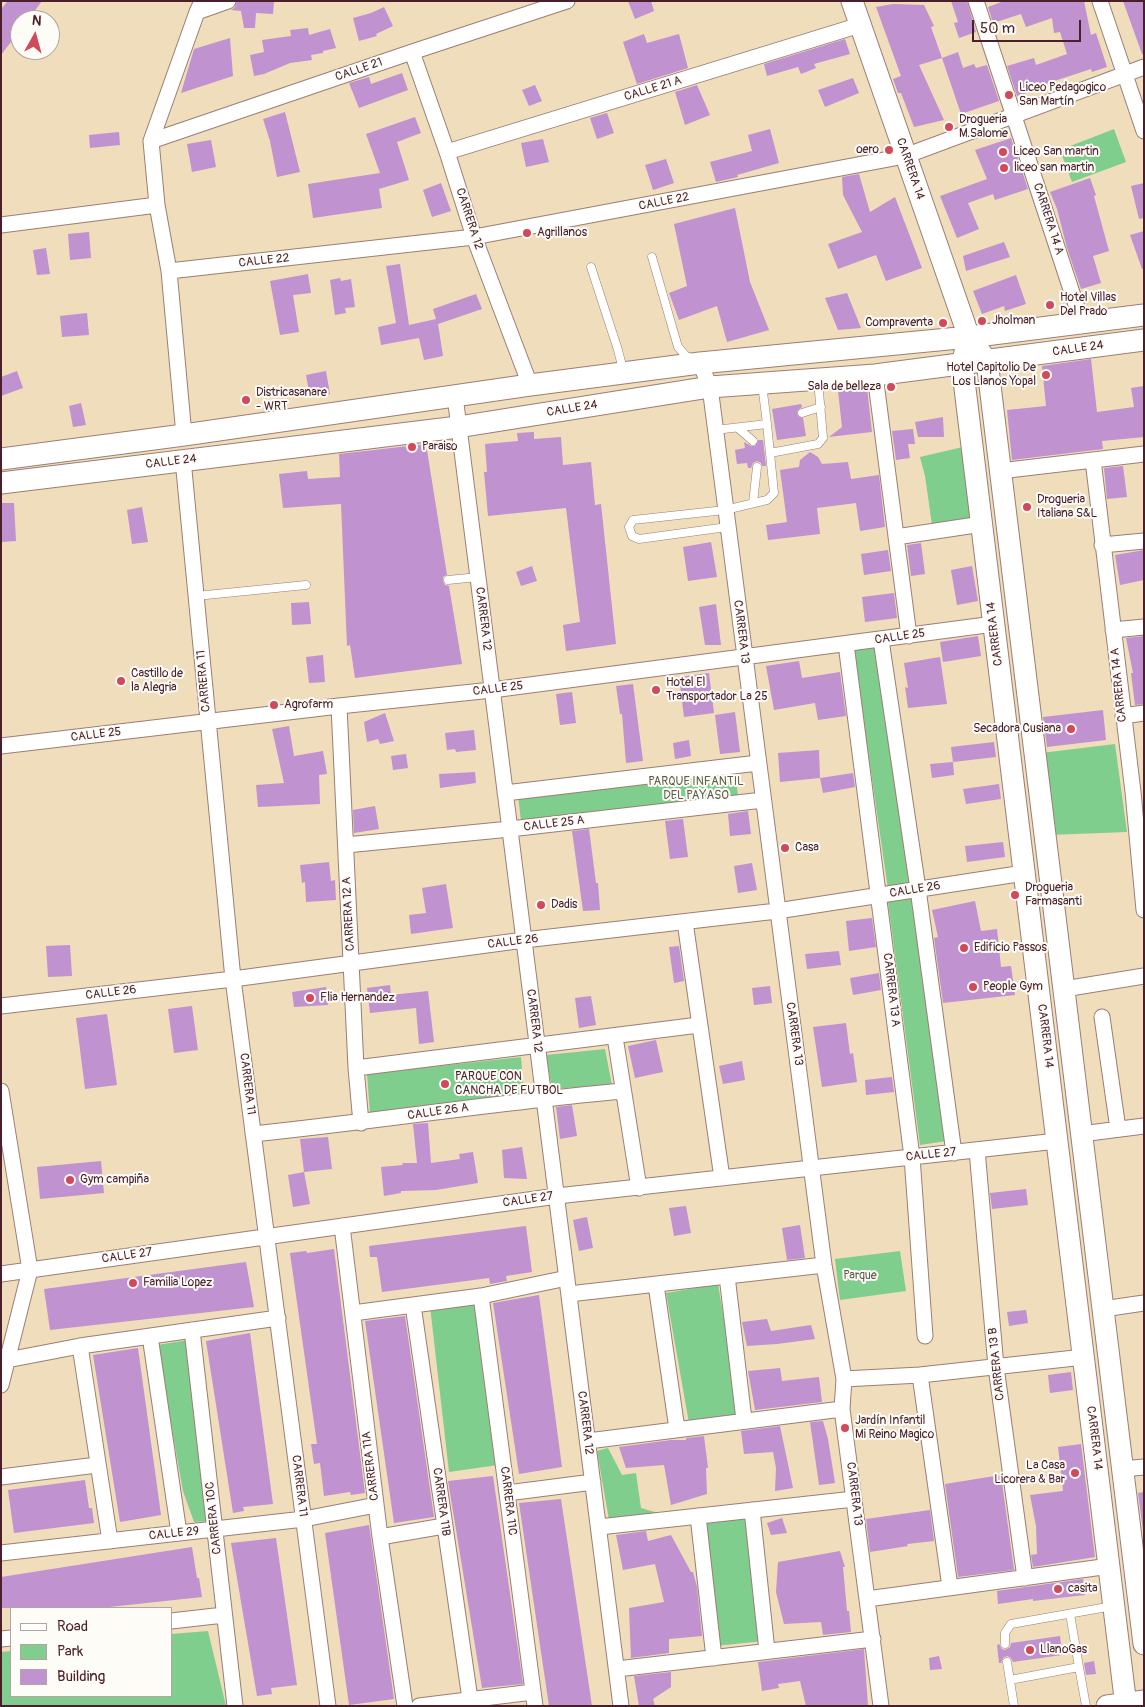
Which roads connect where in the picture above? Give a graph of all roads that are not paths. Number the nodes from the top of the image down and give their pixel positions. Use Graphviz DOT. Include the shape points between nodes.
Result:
graph roads {
  1 [pos="228,1"];
  2 [pos="566,1"];
  3 [pos="852,1"];
  4 [pos="976,1"];
  5 [pos="1100,1"];
  6 [pos="199,7"];
  7 [pos="860,25"];
  8 [pos="412,52"];
  9 [pos="1144,67"];
  10 [pos="1125,74"];
  11 [pos="1014,116"];
  12 [pos="1144,132"];
  13 [pos="151,141"];
  14 [pos="447,152"];
  15 [pos="905,156"];
  16 [pos="157,205"];
  17 [pos="1,225"];
  18 [pos="474,237"];
  19 [pos="652,257"];
  20 [pos="591,267"];
  21 [pos="169,271"];
  22 [pos="1144,315"];
  23 [pos="1082,323"];
  24 [pos="969,337"];
  25 [pos="1144,340"];
  26 [pos="987,361"];
  27 [pos="700,363"];
  28 [pos="962,364"];
  29 [pos="624,373"];
  30 [pos="875,375"];
  31 [pos="818,379"];
  32 [pos="762,383"];
  33 [pos="530,385"];
  34 [pos="710,387"];
  35 [pos="455,396"];
  36 [pos="820,407"];
  37 [pos="802,413"];
  38 [pos="767,424"];
  39 [pos="458,427"];
  40 [pos="738,428"];
  41 [pos="715,430"];
  42 [pos="184,435"];
  43 [pos="753,441"];
  44 [pos="770,453"];
  45 [pos="1144,454"];
  46 [pos="1,459"];
  47 [pos="183,460"];
  48 [pos="1094,460"];
  49 [pos="757,467"];
  50 [pos="1000,471"];
  51 [pos="1,483"];
  52 [pos="753,503"];
  53 [pos="725,510"];
  54 [pos="982,524"];
  55 [pos="727,527"];
  56 [pos="896,537"];
  57 [pos="1144,541"];
  58 [pos="1102,545"];
  59 [pos="478,577"];
  60 [pos="448,580"];
  61 [pos="306,585"];
  62 [pos="196,596"];
  63 [pos="994,624"];
  64 [pos="1144,627"];
  65 [pos="1113,630"];
  66 [pos="909,636"];
  67 [pos="881,640"];
  68 [pos="846,644"];
  69 [pos="744,658"];
  70 [pos="492,690"];
  71 [pos="339,706"];
  72 [pos="1144,713"];
  73 [pos="1123,716"];
  74 [pos="208,722"];
  75 [pos="1,746"];
  76 [pos="758,763"];
  77 [pos="1138,792"];
  78 [pos="505,793"];
  79 [pos="763,800"];
  80 [pos="510,829"];
  81 [pos="346,845"];
  82 [pos="1024,873"];
  83 [pos="1142,882"];
  84 [pos="918,889"];
  85 [pos="879,896"];
  86 [pos="1144,910"];
  87 [pos="777,911"];
  88 [pos="684,922"];
  89 [pos="524,940"];
  90 [pos="352,964"];
  91 [pos="1144,976"];
  92 [pos="233,979"];
  93 [pos="1064,989"];
  94 [pos="1,1006"];
  95 [pos="1102,1017"];
  96 [pos="699,1025"];
  97 [pos="615,1036"];
  98 [pos="537,1046"];
  99 [pos="356,1068"];
  100 [pos="1,1090"];
  101 [pos="623,1091"];
  102 [pos="544,1098"];
  103 [pos="361,1122"];
  104 [pos="1144,1126"];
  105 [pos="1118,1129"];
  106 [pos="253,1134"];
  107 [pos="1081,1134"];
  108 [pos="1058,1141"];
  109 [pos="977,1150"];
  110 [pos="954,1153"];
  111 [pos="912,1157"];
  112 [pos="811,1168"];
  113 [pos="722,1178"];
  114 [pos="639,1188"];
  115 [pos="557,1196"];
  116 [pos="342,1226"];
  117 [pos="267,1236"];
  118 [pos="824,1264"];
  119 [pos="30,1270"];
  120 [pos="1,1274"];
  121 [pos="727,1276"];
  122 [pos="656,1285"];
  123 [pos="568,1286"];
  124 [pos="481,1296"];
  125 [pos="1144,1303"];
  126 [pos="413,1305"];
  127 [pos="1103,1310"];
  128 [pos="353,1313"];
  129 [pos="278,1318"];
  130 [pos="192,1330"];
  131 [pos="150,1336"];
  132 [pos="925,1336"];
  133 [pos="80,1346"];
  134 [pos="1084,1357"];
  135 [pos="7,1360"];
  136 [pos="996,1368"];
  137 [pos="920,1375"];
  138 [pos="844,1379"];
  139 [pos="1,1385"];
  140 [pos="842,1409"];
  141 [pos="744,1420"];
  142 [pos="677,1429"];
  143 [pos="588,1441"];
  144 [pos="97,1465"];
  145 [pos="1144,1467"];
  146 [pos="1122,1469"];
  147 [pos="1,1477"];
  148 [pos="593,1482"];
  149 [pos="507,1493"];
  150 [pos="854,1499"];
  151 [pos="376,1505"];
  152 [pos="752,1510"];
  153 [pos="698,1516"];
  154 [pos="304,1519"];
  155 [pos="444,1526"];
  156 [pos="599,1526"];
  157 [pos="216,1529"];
  158 [pos="179,1533"];
  159 [pos="380,1537"];
  160 [pos="110,1541"];
  161 [pos="1,1553"];
  162 [pos="1139,1560"];
  163 [pos="1110,1566"];
  164 [pos="1025,1578"];
  165 [pos="950,1588"];
  166 [pos="867,1599"];
  167 [pos="1141,1600"];
  168 [pos="1114,1606"];
  169 [pos="1070,1614"];
  170 [pos="224,1616"];
  171 [pos="172,1621"];
  172 [pos="873,1639"];
  173 [pos="1005,1644"];
  174 [pos="1144,1644"];
  175 [pos="768,1651"];
  176 [pos="714,1658"];
  177 [pos="1007,1662"];
  178 [pos="1079,1667"];
  179 [pos="617,1669"];
  180 [pos="1010,1680"];
  181 [pos="470,1698"];
  182 [pos="534,1699"];
  183 [pos="1125,1704"];
  184 [pos="235,1706"];
  185 [pos="328,1706"];
  186 [pos="405,1706"];
  187 [pos="419,1706"];
  188 [pos="622,1706"];
  189 [pos="881,1706"];
  190 [pos="1014,1706"];
  191 [pos="1086,1706"];
  1 -- 6 [label="street"];
  2 -- 8 [label="street, CALLE 21"];
  3 -- 7 [label="street, CARRERA 14"];
  4 -- 11 [label="street, CARRERA 14 A"];
  5 -- 10 [label="street"];
  6 -- 13 [label="street"];
  7 -- 14 [label="street, CALLE 21 A"];
  7 -- 15 [label="street, CARRERA 14"];
  8 -- 13 [label="street, CALLE 21"];
  8 -- 14 [label="street, CARRERA 12"];
  9 -- 10 [label="street, CALLE 22"];
  10 -- 11 [label="street, CALLE 22"];
  10 -- 12 [label="street"];
  11 -- 15 [label="street, CALLE 22"];
  11 -- 23 [label="street, CARRERA 14 A"];
  13 -- 16 [label="street"];
  14 -- 18 [label="street, CARRERA 12"];
  15 -- 18 [label="street, CALLE 22"];
  15 -- 24 [label="street, CARRERA 14"];
  16 -- 17 [label="street"];
  16 -- 21 [label="street"];
  18 -- 21 [label="street, CALLE 22"];
  18 -- 33 [label="street, CARRERA 12"];
  19 -- 27 [label="lane" via="678,348"];
  20 -- 29 [label="lane"];
  21 -- 42 [label="street"];
  22 -- 23 [label="street, CALLE 24"];
  23 -- 24 [label="street, CALLE 24"];
  24 -- 26 [label="street, CARRERA 14"];
  24 -- 27 [label="street, CALLE 24"];
  24 -- 28 [label="street, CARRERA 14"];
  25 -- 26 [label="street, CALLE 24"];
  26 -- 28 [label="street, CALLE 24"];
  26 -- 50 [label="street, CARRERA 14"];
  27 -- 29 [label="street, CALLE 24"];
  27 -- 34 [label="street, CARRERA 13"];
  28 -- 30 [label="street, CALLE 24"];
  28 -- 54 [label="street, CARRERA 14"];
  29 -- 33 [label="street, CALLE 24"];
  30 -- 31 [label="street, CALLE 24"];
  30 -- 56 [label="street"];
  31 -- 32 [label="street, CALLE 24"];
  31 -- 36 [label="lane"];
  32 -- 34 [label="street, CALLE 24"];
  32 -- 38 [label="lane" via="768,407"];
  33 -- 35 [label="street, CALLE 24"];
  34 -- 39 [label="street, CALLE 24"];
  34 -- 41 [label="street, CARRERA 13"];
  35 -- 39 [label="street, CARRERA 12"];
  35 -- 42 [label="street, CALLE 24"];
  36 -- 37 [label="lane"];
  36 -- 44 [label="lane" via="824,438 818,444"];
  38 -- 40 [label="lane"];
  38 -- 44 [label="lane"];
  39 -- 47 [label="street, CALLE 24"];
  39 -- 59 [label="street, CARRERA 12"];
  40 -- 41 [label="lane"];
  40 -- 43 [label="lane"];
  41 -- 53 [label="street, CARRERA 13"];
  42 -- 46 [label="street, CALLE 24"];
  44 -- 52 [label="lane" via="774,494 767,500"];
  45 -- 48 [label="street"];
  47 -- 51 [label="street, CALLE 24"];
  47 -- 62 [label="street, CARRERA 11"];
  48 -- 50 [label="street"];
  48 -- 58 [label="street, CARRERA 14 A"];
  49 -- 52 [label="lane"];
  50 -- 93 [label="street, CARRERA 14"];
  52 -- 53 [label="lane"];
  53 -- 55 [label="street, CARRERA 13"];
  53 -- 55 [label="lane" via="633,520 630,527 632,536 639,538"];
  54 -- 56 [label="street"];
  54 -- 63 [label="street, CARRERA 14"];
  55 -- 69 [label="street, CARRERA 13"];
  56 -- 66 [label="street"];
  57 -- 58 [label="street"];
  58 -- 65 [label="street, CARRERA 14 A"];
  59 -- 60 [label="lane"];
  59 -- 70 [label="street, CARRERA 12"];
  61 -- 62 [label="lane"];
  62 -- 74 [label="street, CARRERA 11"];
  63 -- 66 [label="street, CALLE 25"];
  63 -- 82 [label="street, CARRERA 14"];
  64 -- 65 [label="street"];
  65 -- 73 [label="street, CARRERA 14 A"];
  66 -- 67 [label="street, CALLE 25"];
  67 -- 68 [label="street, CALLE 25"];
  67 -- 84 [label="street"];
  68 -- 69 [label="street, CALLE 25"];
  68 -- 85 [label="street, CARRERA 13 A"];
  69 -- 70 [label="street, CALLE 25"];
  69 -- 76 [label="street, CARRERA 13"];
  70 -- 71 [label="street, CALLE 25"];
  70 -- 78 [label="street, CARRERA 12"];
  71 -- 74 [label="street, CALLE 25"];
  71 -- 81 [label="street, CARRERA 12 A"];
  72 -- 73 [label="street"];
  73 -- 77 [label="street, CARRERA 14 A"];
  74 -- 75 [label="street, CALLE 25"];
  74 -- 92 [label="street, CARRERA 11"];
  76 -- 78 [label="street"];
  76 -- 79 [label="street, CARRERA 13"];
  77 -- 83 [label="street, CARRERA 14 A"];
  78 -- 80 [label="street, CARRERA 12"];
  79 -- 80 [label="street, CALLE 25 A"];
  79 -- 87 [label="street, CARRERA 13"];
  80 -- 81 [label="street, CALLE 25 A"];
  80 -- 89 [label="street, CARRERA 12"];
  81 -- 90 [label="street, CARRERA 12 A"];
  82 -- 84 [label="street, CALLE 26"];
  82 -- 108 [label="street, CARRERA 14"];
  83 -- 86 [label="street, CARRERA 14 A"];
  84 -- 85 [label="street, CALLE 26"];
  84 -- 110 [label="street"];
  85 -- 87 [label="street, CALLE 26"];
  85 -- 111 [label="street, CARRERA 13 A"];
  87 -- 88 [label="street, CALLE 26"];
  87 -- 112 [label="street, CARRERA 13"];
  88 -- 89 [label="street, CALLE 26"];
  88 -- 96 [label="street"];
  89 -- 90 [label="street, CALLE 26"];
  89 -- 98 [label="street, CARRERA 12"];
  90 -- 92 [label="street, CALLE 26"];
  90 -- 99 [label="street, CARRERA 12 A"];
  91 -- 93 [label="street"];
  92 -- 94 [label="street, CALLE 26"];
  92 -- 106 [label="street, CARRERA 11"];
  93 -- 107 [label="street, CARRERA 14"];
  95 -- 105 [label="street"];
  96 -- 97 [label="street"];
  96 -- 113 [label="street"];
  97 -- 98 [label="street"];
  97 -- 101 [label="street"];
  98 -- 99 [label="street"];
  98 -- 102 [label="street, CARRERA 12"];
  99 -- 103 [label="street, CARRERA 12 A"];
  100 -- 119 [label="street"];
  101 -- 102 [label="street, CALLE 26 A"];
  101 -- 114 [label="street"];
  102 -- 103 [label="street, CALLE 26 A"];
  102 -- 115 [label="street, CARRERA 12"];
  103 -- 106 [label="street, CALLE 26 A"];
  104 -- 105 [label="street"];
  105 -- 107 [label="street"];
  106 -- 117 [label="street, CARRERA 11"];
  107 -- 127 [label="street, CARRERA 14"];
  108 -- 109 [label="street, CALLE 27"];
  108 -- 134 [label="street, CARRERA 14"];
  109 -- 110 [label="street, CALLE 27"];
  109 -- 136 [label="street, CARRERA 13 B"];
  110 -- 111 [label="street, CALLE 27"];
  111 -- 112 [label="street, CALLE 27"];
  111 -- 132 [label="street, CARRERA 13 A"];
  112 -- 113 [label="street, CALLE 27"];
  112 -- 118 [label="street, CARRERA 13"];
  113 -- 114 [label="street, CALLE 27"];
  114 -- 115 [label="street, CALLE 27"];
  115 -- 116 [label="street, CALLE 27"];
  115 -- 123 [label="street, CARRERA 12"];
  116 -- 117 [label="street, CALLE 27"];
  116 -- 128 [label="street, CARRERA 11A"];
  117 -- 119 [label="street, CALLE 27"];
  117 -- 129 [label="street, CARRERA 11"];
  118 -- 121 [label="street"];
  118 -- 138 [label="street, CARRERA 13"];
  119 -- 120 [label="street, CALLE 27"];
  119 -- 135 [label="street"];
  121 -- 122 [label="street"];
  121 -- 141 [label="street"];
  122 -- 123 [label="street"];
  122 -- 142 [label="street"];
  123 -- 124 [label="street"];
  123 -- 143 [label="street, CARRERA 12"];
  124 -- 126 [label="street"];
  124 -- 149 [label="street, CARRERA 11C"];
  125 -- 127 [label="street"];
  126 -- 128 [label="street"];
  126 -- 155 [label="street, CARRERA 11B"];
  127 -- 146 [label="street, CARRERA 14"];
  128 -- 151 [label="street, CARRERA 11A"];
  129 -- 130 [label="street"];
  129 -- 154 [label="street, CARRERA 11"];
  130 -- 131 [label="street"];
  130 -- 157 [label="street, CARRERA 10C"];
  131 -- 133 [label="street"];
  131 -- 158 [label="street"];
  133 -- 135 [label="street"];
  133 -- 144 [label="street"];
  134 -- 136 [label="street"];
  134 -- 163 [label="street, CARRERA 14"];
  135 -- 139 [label="street"];
  136 -- 137 [label="street"];
  136 -- 164 [label="street, CARRERA 13 B"];
  137 -- 138 [label="street"];
  137 -- 165 [label="street"];
  138 -- 140 [label="street, CARRERA 13"];
  140 -- 141 [label="street"];
  140 -- 150 [label="street, CARRERA 13"];
  141 -- 142 [label="street"];
  142 -- 143 [label="street"];
  143 -- 148 [label="street, CARRERA 12"];
  144 -- 147 [label="street"];
  144 -- 160 [label="street"];
  145 -- 146 [label="street"];
  146 -- 162 [label="street, CARRERA 14"];
  148 -- 149 [label="street"];
  148 -- 156 [label="street, CARRERA 12"];
  149 -- 182 [label="street, CARRERA 11C"];
  150 -- 152 [label="street"];
  150 -- 166 [label="street, CARRERA 13"];
  151 -- 154 [label="street, CALLE 29"];
  151 -- 159 [label="street, CARRERA 11A"];
  152 -- 153 [label="street"];
  152 -- 175 [label="street"];
  153 -- 156 [label="street"];
  153 -- 176 [label="street"];
  154 -- 157 [label="street, CALLE 29"];
  154 -- 185 [label="street, CARRERA 11"];
  155 -- 159 [label="street"];
  155 -- 181 [label="street, CARRERA 11B"];
  156 -- 179 [label="street, CARRERA 12"];
  157 -- 158 [label="street, CALLE 29"];
  157 -- 170 [label="street, CARRERA 10C"];
  158 -- 160 [label="street, CALLE 29"];
  159 -- 186 [label="street, CARRERA 11A"];
  160 -- 161 [label="street, CALLE 29"];
  162 -- 167 [label="street, CARRERA 14"];
  163 -- 164 [label="street"];
  163 -- 168 [label="street, CARRERA 14"];
  164 -- 165 [label="street"];
  165 -- 166 [label="street"];
  166 -- 172 [label="street, CARRERA 13"];
  167 -- 174 [label="street, CARRERA 14"];
  168 -- 169 [label="lane"];
  168 -- 183 [label="street, CARRERA 14"];
  169 -- 173 [label="lane" via="1010,1624 1005,1633"];
  169 -- 178 [label="lane"];
  170 -- 171 [label="street"];
  170 -- 184 [label="street, CARRERA 10C"];
  172 -- 175 [label="street"];
  172 -- 189 [label="street, CARRERA 13"];
  175 -- 176 [label="street"];
  176 -- 179 [label="street"];
  177 -- 180 [label="lane"];
  178 -- 180 [label="lane"];
  178 -- 191 [label="lane"];
  179 -- 188 [label="street, CARRERA 12"];
  180 -- 190 [label="lane"];
  181 -- 182 [label="street"];
  181 -- 187 [label="street"];
}
